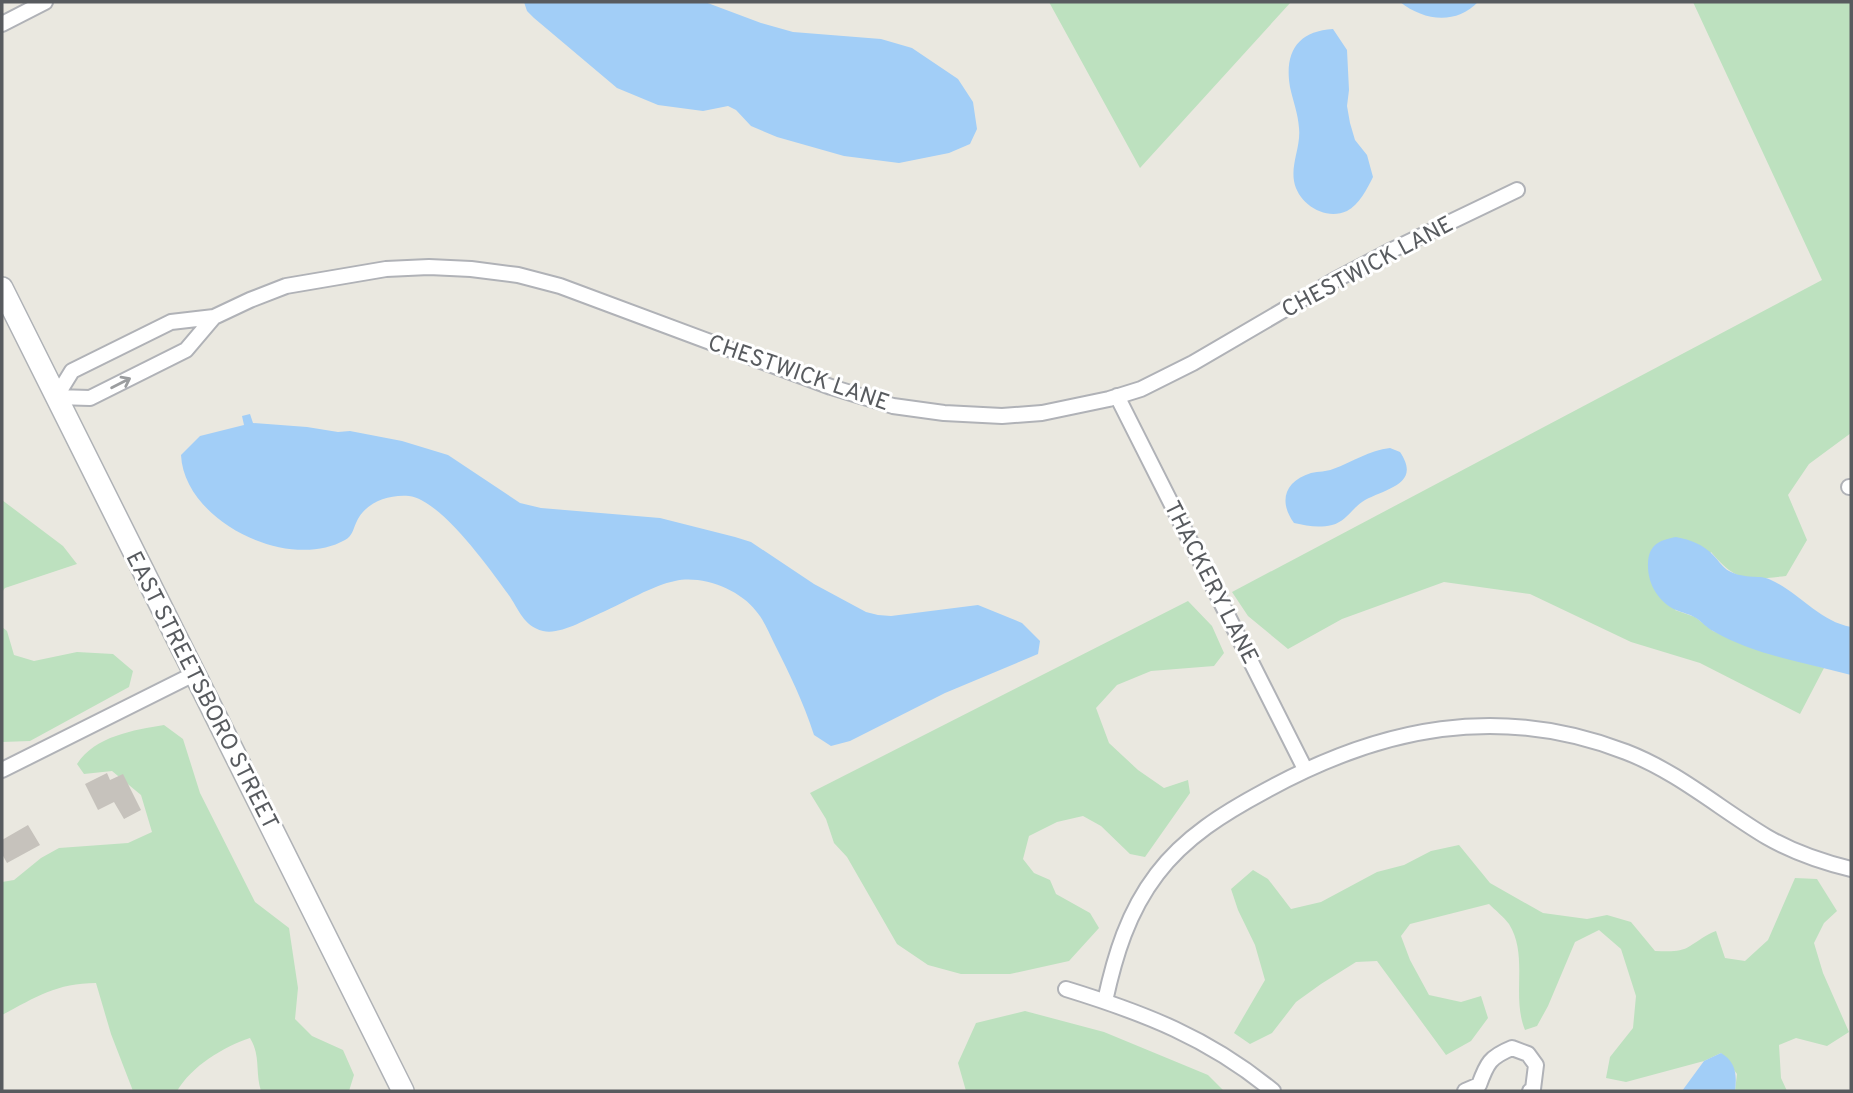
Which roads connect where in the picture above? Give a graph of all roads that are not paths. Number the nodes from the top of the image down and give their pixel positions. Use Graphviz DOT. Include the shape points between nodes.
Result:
graph roads {
  1 [pos="45,2"];
  2 [pos="2,24"];
  3 [pos="1517,190"];
  4 [pos="2,288"];
  5 [pos="214,317"];
  6 [pos="1117,396"];
  7 [pos="56,397"];
  8 [pos="194,674"];
  9 [pos="1305,769"];
  10 [pos="2,770"];
  11 [pos="1851,869"];
  12 [pos="1066,989"];
  13 [pos="1105,1001"];
  14 [pos="1477,1089"];
  15 [pos="403,1091"];
  16 [pos="1273,1091"];
  17 [pos="1530,1091"];
  1 -- 2 [label="street"];
  3 -- 6 [label="street, CHESTWICK LANE" via="1335,280 1193,363"];
  4 -- 7 [label="main road, EAST STREETSBORO STREET"];
  5 -- 6 [label="street, CHESTWICK LANE" via="286,286 337,276 386,269 471,269 559,286 894,406 1002,416 1042,413"];
  7 -- 5 [label="street, CHESTWICK LANE, one-way" via="90,398 186,350"];
  5 -- 7 [label="street, CHESTWICK LANE" via="171,321 72,371"];
  6 -- 9 [label="street, THACKERY LANE"];
  7 -- 8 [label="main road, EAST STREETSBORO STREET"];
  8 -- 10 [label="street"];
  8 -- 15 [label="main road, EAST STREETSBORO STREET"];
  9 -- 11 [label="street" via="1367,745 1439,728 1513,726 1552,731 1640,758 1768,837"];
  9 -- 13 [label="street" via="1201,829 1157,873 1124,932"];
  12 -- 13 [label="street"];
  13 -- 16 [label="street" via="1197,1038"];
  14 -- 17 [label="street" via="1495,1055 1512,1048 1528,1054 1536,1065"];
}
